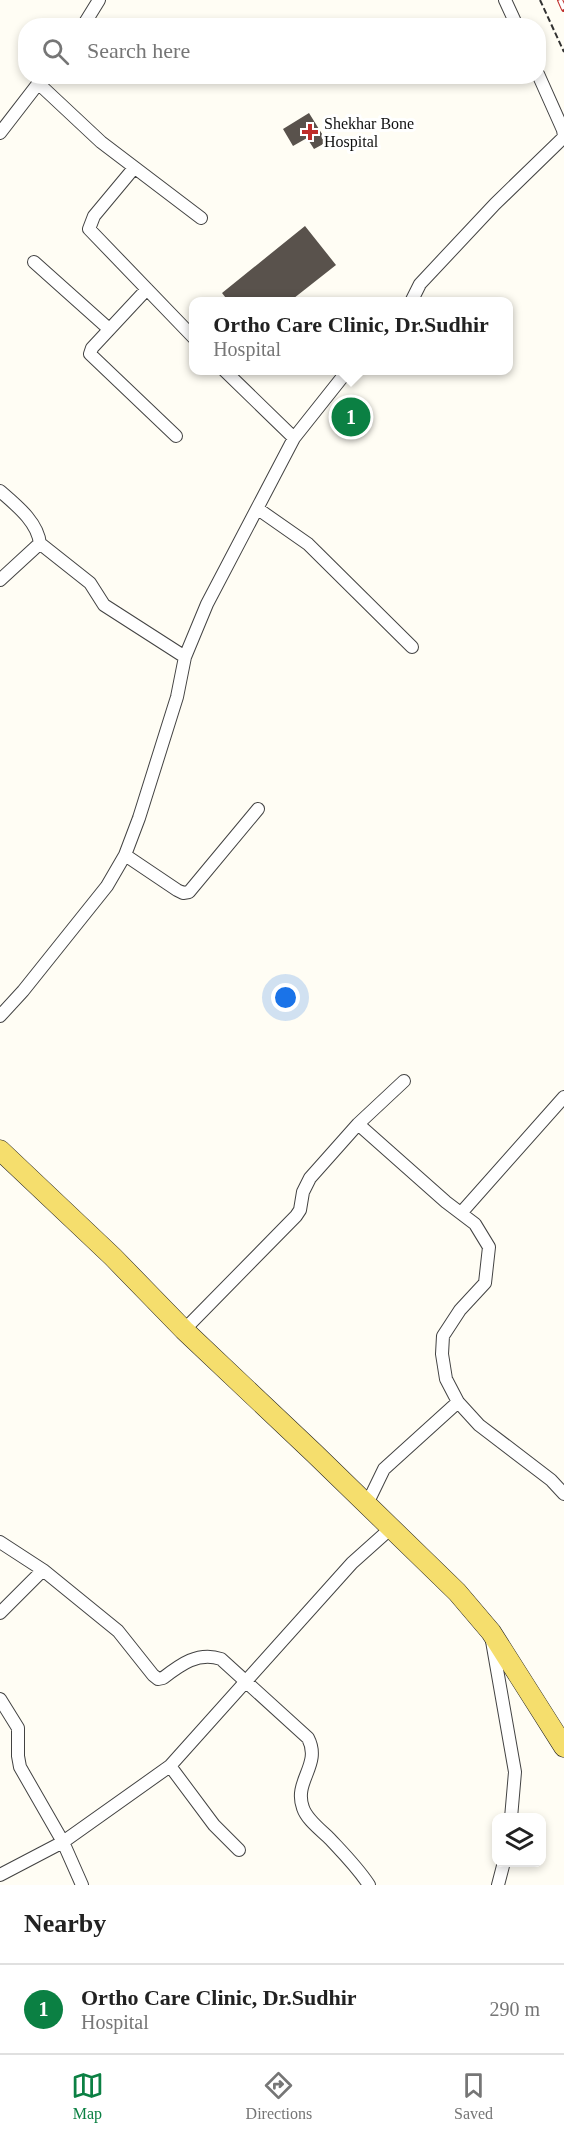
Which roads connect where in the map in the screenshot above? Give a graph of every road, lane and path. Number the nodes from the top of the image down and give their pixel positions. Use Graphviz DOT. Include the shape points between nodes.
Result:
graph roads {
  1 [pos="99,0"];
  2 [pos="505,0"];
  3 [pos="540,0"];
  4 [pos="88,18"];
  5 [pos="513,18"];
  6 [pos="564,52"];
  7 [pos="38,84"];
  8 [pos="45,84"];
  9 [pos="542,84"];
  10 [pos="0,133"];
  11 [pos="564,136"];
  12 [pos="564,144"];
  13 [pos="134,168"];
  14 [pos="201,218"];
  15 [pos="34,262"];
  16 [pos="147,289"];
  17 [pos="414,297"];
  18 [pos="416,297"];
  19 [pos="109,329"];
  20 [pos="189,333"];
  21 [pos="229,375"];
  22 [pos="344,375"];
  23 [pos="176,436"];
  24 [pos="294,438"];
  25 [pos="0,491"];
  26 [pos="258,509"];
  27 [pos="40,544"];
  28 [pos="0,580"];
  29 [pos="412,647"];
  30 [pos="185,657"];
  31 [pos="258,809"];
  32 [pos="125,855"];
  33 [pos="0,1016"];
  34 [pos="404,1081"];
  35 [pos="564,1097"];
  36 [pos="358,1124"];
  37 [pos="0,1150"];
  38 [pos="461,1213"];
  39 [pos="184,1330"];
  40 [pos="458,1402"];
  41 [pos="564,1494"];
  42 [pos="367,1504"];
  43 [pos="390,1529"];
  44 [pos="0,1542"];
  45 [pos="44,1570"];
  46 [pos="0,1613"];
  47 [pos="491,1632"];
  48 [pos="246,1683"];
  49 [pos="0,1699"];
  50 [pos="555,1719"];
  51 [pos="564,1747"];
  52 [pos="170,1766"];
  53 [pos="511,1813"];
  54 [pos="63,1842"];
  55 [pos="239,1850"];
  56 [pos="503,1867"];
  57 [pos="0,1875"];
  58 [pos="82,1885"];
  59 [pos="369,1885"];
  60 [pos="498,1885"];
  1 -- 4 [label="street"];
  2 -- 5 [label="street"];
  3 -- 6 [label="path"];
  7 -- 10 [label="street"];
  8 -- 13 [label="street" via="101,142"];
  9 -- 11 [label="street"];
  11 -- 17 [label="street" via="420,284"];
  12 -- 18 [label="street"];
  13 -- 14 [label="street"];
  13 -- 16 [label="street" via="94,216 89,229"];
  15 -- 19 [label="street"];
  16 -- 19 [label="street"];
  16 -- 20 [label="street"];
  19 -- 23 [label="street" via="92,348 91,356"];
  21 -- 24 [label="street"];
  22 -- 24 [label="street"];
  24 -- 26 [label="street"];
  25 -- 27 [label="street" via="37,531"];
  26 -- 29 [label="street" via="308,544"];
  26 -- 30 [label="street" via="207,604"];
  27 -- 28 [label="street"];
  27 -- 30 [label="street" via="90,584 104,604"];
  30 -- 32 [label="street" via="177,697"];
  31 -- 32 [label="street" via="189,892 177,890"];
  32 -- 33 [label="street" via="107,885"];
  34 -- 36 [label="street"];
  35 -- 38 [label="street"];
  36 -- 38 [label="street"];
  36 -- 39 [label="street" via="310,1178 296,1216"];
  37 -- 39 [label="main road"];
  38 -- 40 [label="street" via="475,1224 489,1247 489,1258 485,1283 443,1336 446,1379"];
  39 -- 42 [label="main road"];
  40 -- 41 [label="street" via="479,1425"];
  40 -- 42 [label="street" via="384,1469"];
  42 -- 43 [label="main road"];
  43 -- 47 [label="main road" via="457,1592"];
  43 -- 48 [label="street" via="352,1563"];
  44 -- 45 [label="street"];
  45 -- 46 [label="street"];
  45 -- 48 [label="street" via="118,1631 158,1678 186,1661 210,1655 221,1659"];
  47 -- 50 [label="main road"];
  47 -- 53 [label="street" via="515,1772"];
  48 -- 52 [label="street"];
  48 -- 59 [label="street" via="308,1738 313,1748 300,1790 303,1809"];
  49 -- 54 [label="street" via="18,1728 20,1767"];
  50 -- 51 [label="main road"];
  52 -- 54 [label="street"];
  52 -- 55 [label="street" via="214,1826"];
  54 -- 57 [label="street"];
  54 -- 58 [label="street"];
  56 -- 60 [label="street"];
}
